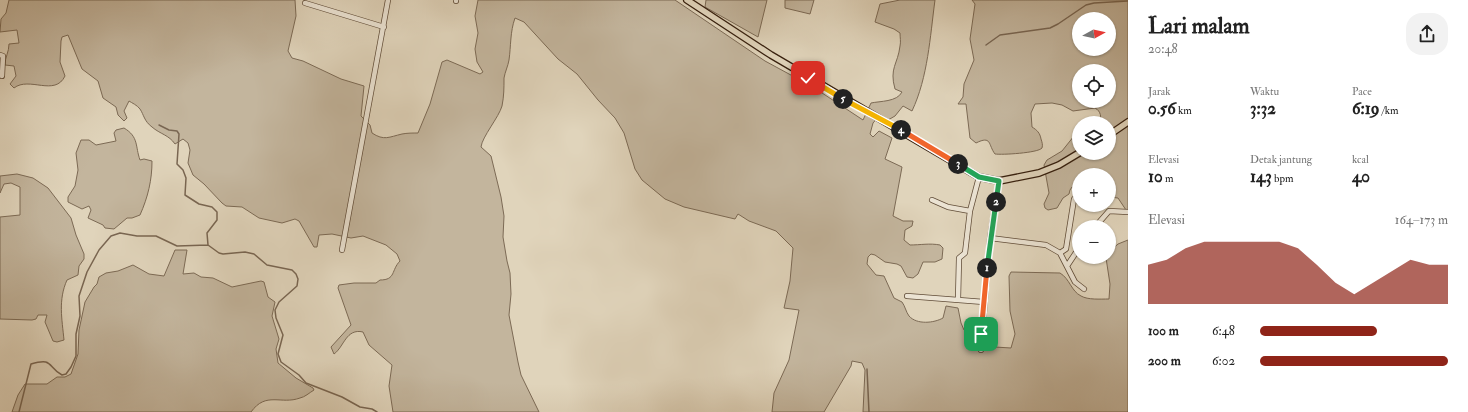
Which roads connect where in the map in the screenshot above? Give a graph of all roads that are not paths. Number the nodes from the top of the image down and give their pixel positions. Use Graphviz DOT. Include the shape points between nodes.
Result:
graph roads {
  1 [pos="388,0"];
  2 [pos="687,0"];
  3 [pos="305,3"];
  4 [pos="384,27"];
  5 [pos="0,55"];
  6 [pos="2,76"];
  7 [pos="1128,122"];
  8 [pos="1116,130"];
  9 [pos="1072,157"];
  10 [pos="979,177"];
  11 [pos="999,181"];
  12 [pos="932,200"];
  13 [pos="970,211"];
  14 [pos="1072,212"];
  15 [pos="1128,212"];
  16 [pos="1101,220"];
  17 [pos="990,238"];
  18 [pos="342,250"];
  19 [pos="1060,253"];
  20 [pos="1072,258"];
  21 [pos="1067,266"];
  22 [pos="1084,289"];
  23 [pos="907,296"];
  24 [pos="958,300"];
  25 [pos="984,302"];
  26 [pos="981,350"];
  1 -- 4 [label="street"];
  2 -- 10 [label="main road" via="771,55"];
  3 -- 4 [label="street"];
  4 -- 18 [label="street"];
  5 -- 6 [label="street" via="3,56"];
  7 -- 8 [label="main road"];
  9 -- 11 [label="main road" via="1039,173"];
  10 -- 11 [label="main road"];
  10 -- 13 [label="street"];
  11 -- 17 [label="street"];
  12 -- 13 [label="street" via="948,207"];
  13 -- 24 [label="street" via="965,253 959,258"];
  14 -- 19 [label="street" via="1066,249"];
  15 -- 16 [label="street" via="1109,211"];
  17 -- 19 [label="street" via="1046,244"];
  17 -- 25 [label="street"];
  19 -- 21 [label="street"];
  20 -- 21 [label="street"];
  21 -- 22 [label="street" via="1075,282"];
  23 -- 24 [label="street"];
  24 -- 25 [label="street"];
  25 -- 26 [label="street"];
}
